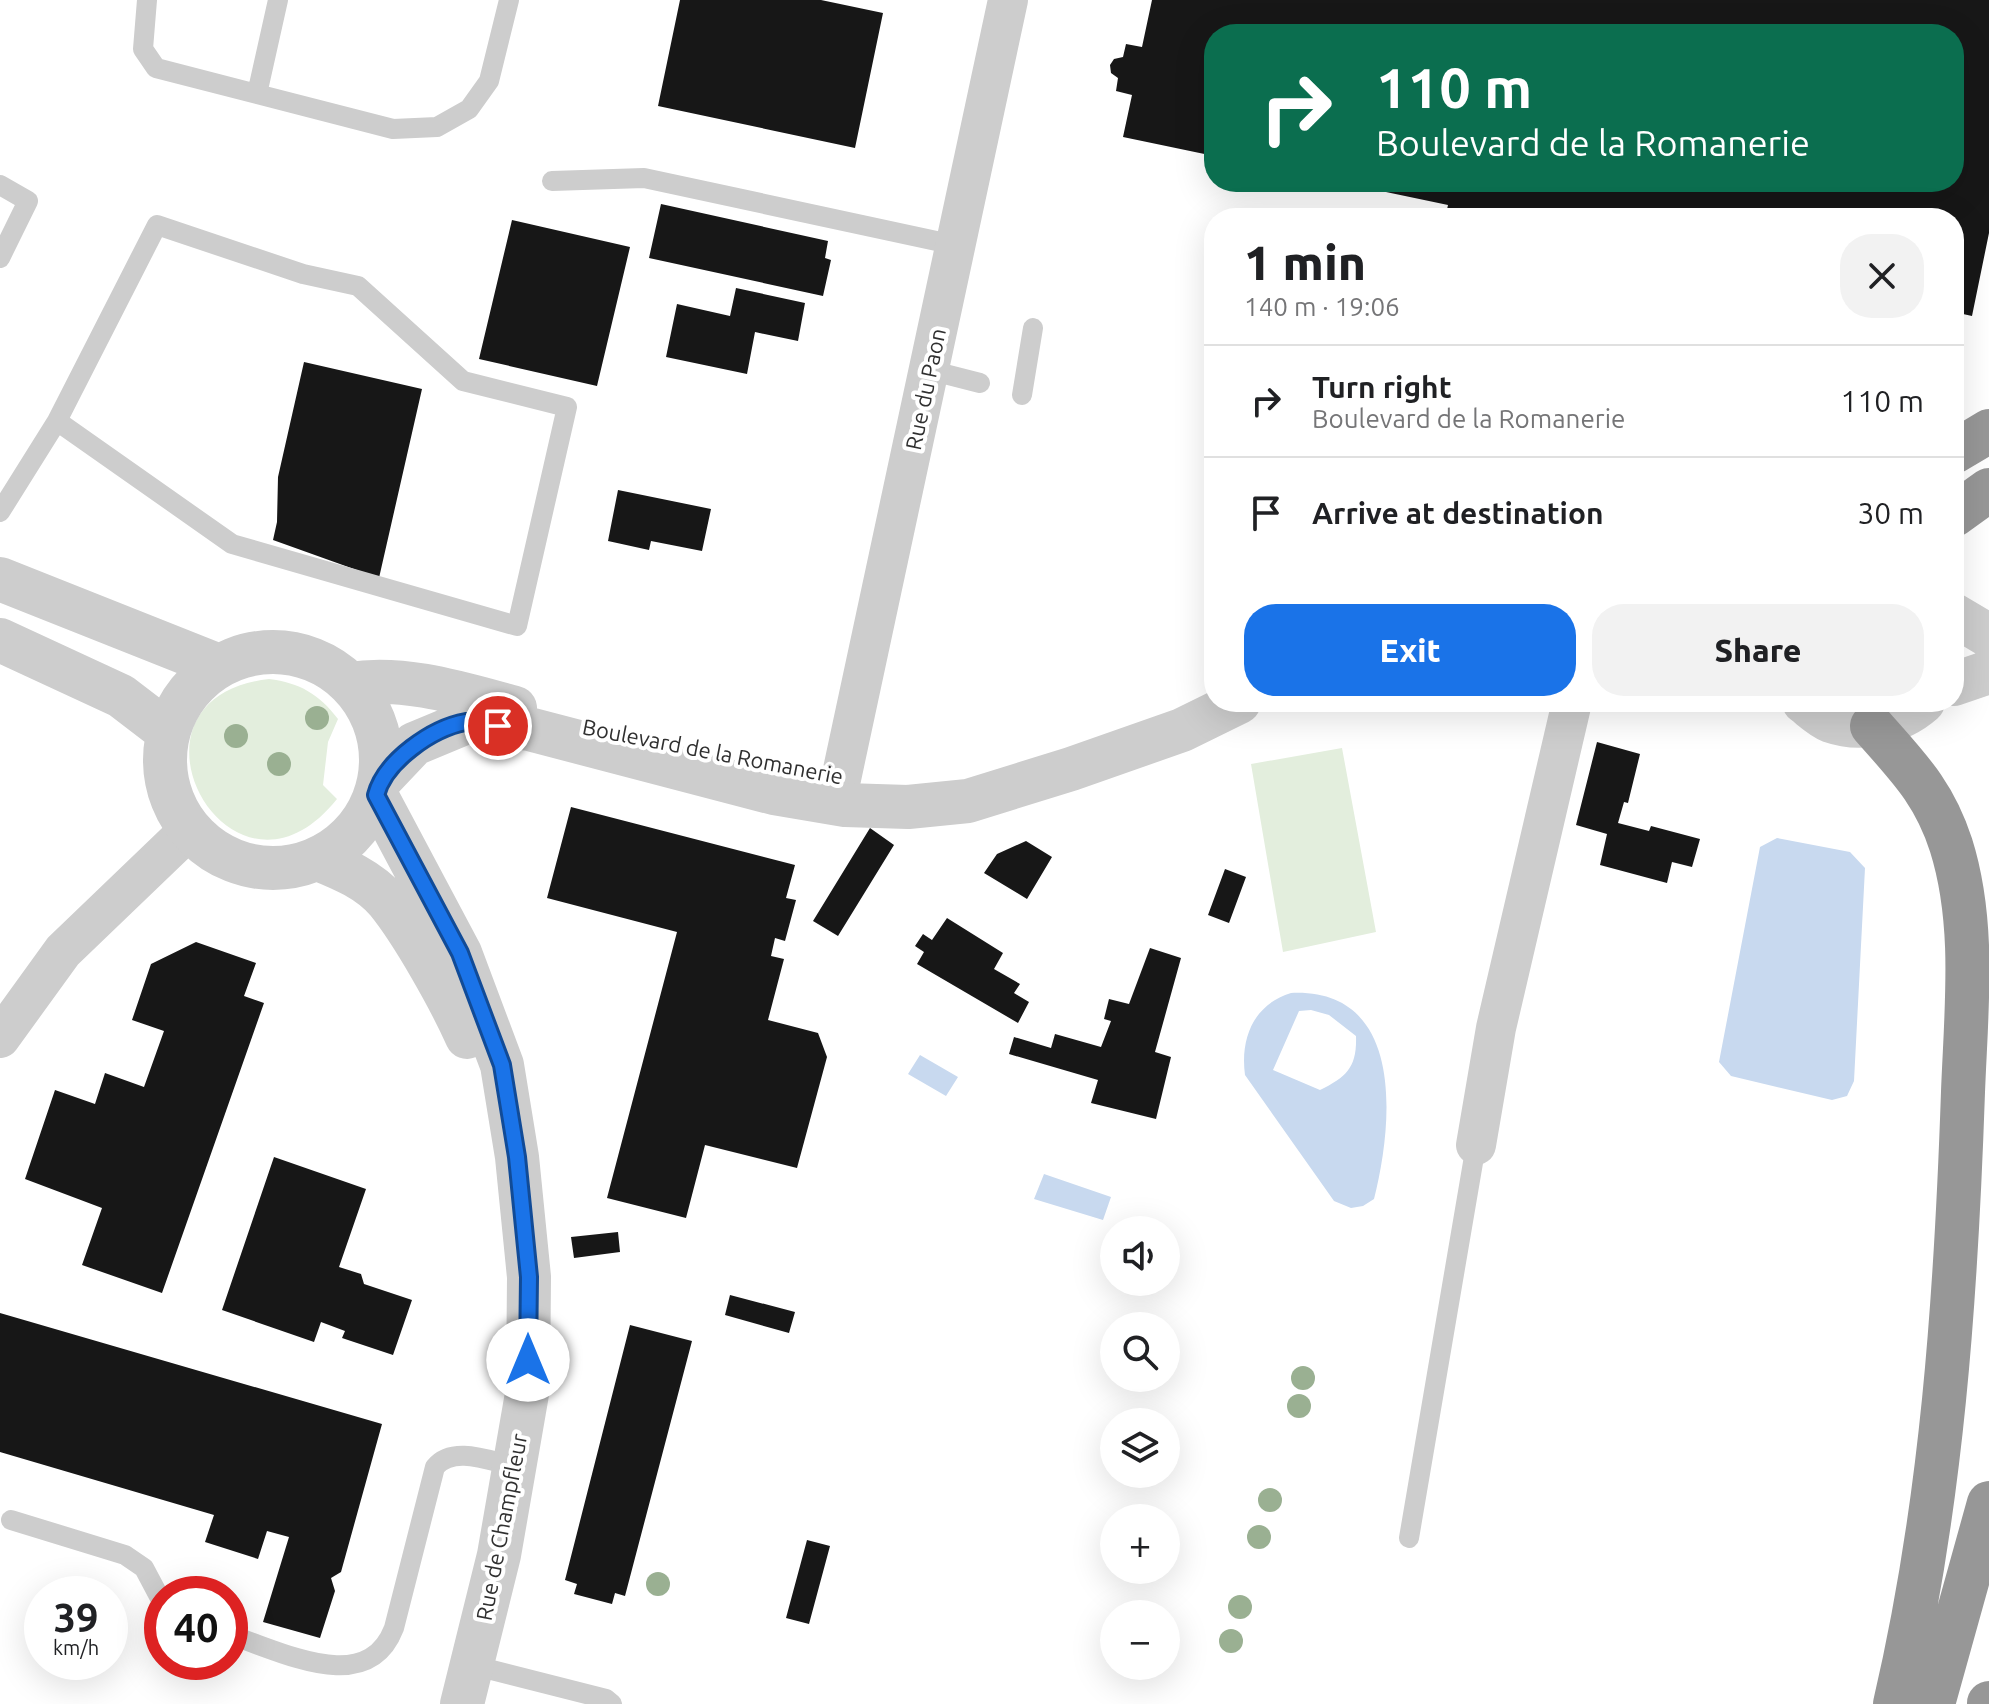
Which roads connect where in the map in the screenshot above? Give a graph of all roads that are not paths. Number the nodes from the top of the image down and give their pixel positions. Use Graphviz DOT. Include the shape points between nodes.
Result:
graph roads {
  1 [pos="147,0"];
  2 [pos="278,0"];
  3 [pos="509,0"];
  4 [pos="1008,0"];
  5 [pos="257,94"];
  6 [pos="552,181"];
  7 [pos="0,185"];
  8 [pos="955,245"];
  9 [pos="0,258"];
  10 [pos="1033,328"];
  11 [pos="929,370"];
  12 [pos="980,383"];
  13 [pos="1022,395"];
  14 [pos="57,421"];
  15 [pos="1989,431"];
  16 [pos="1964,446"];
  17 [pos="1989,490"];
  18 [pos="1964,508"];
  19 [pos="0,512"];
  20 [pos="0,579"];
  21 [pos="1964,621"];
  22 [pos="1989,636"];
  23 [pos="0,640"];
  24 [pos="219,666"];
  25 [pos="1989,672"];
  26 [pos="1964,681"];
  27 [pos="350,684"];
  28 [pos="1219,712"];
  29 [pos="1570,712"];
  30 [pos="1818,712"];
  31 [pos="1911,712"];
  32 [pos="1872,726"];
  33 [pos="168,732"];
  34 [pos="841,779"];
  35 [pos="1026,780"];
  36 [pos="378,787"];
  37 [pos="189,830"];
  38 [pos="318,859"];
  39 [pos="0,1038"];
  40 [pos="1476,1145"];
  41 [pos="517,1157"];
  42 [pos="514,1466"];
  43 [pos="1989,1503"];
  44 [pos="11,1520"];
  45 [pos="1409,1538"];
  46 [pos="148,1576"];
  47 [pos="248,1640"];
  48 [pos="467,1685"];
  49 [pos="608,1702"];
  50 [pos="1895,1704"];
  51 [pos="1933,1704"];
  1 -- 5 [label="lane" via="143,49 156,68"];
  2 -- 5 [label="lane"];
  3 -- 5 [label="lane" via="489,81 469,109 437,127 393,129"];
  4 -- 8 [label="street, Rue du Paon"];
  6 -- 8 [label="lane" via="644,178"];
  7 -- 9 [label="lane" via="28,201"];
  8 -- 11 [label="street, Rue du Paon"];
  10 -- 13 [label="lane"];
  11 -- 12 [label="lane"];
  11 -- 34 [label="street, Rue du Paon"];
  14 -- 14 [label="lane" via="232,544 517,626 567,407 463,381 358,286 303,274 157,225"];
  14 -- 19 [label="lane"];
  15 -- 16 [label="highway"];
  17 -- 18 [label="highway"];
  20 -- 24 [label="street"];
  21 -- 22 [label="street"];
  23 -- 33 [label="street" via="121,696"];
  24 -- 27 [label="street" via="253,654 288,653 321,663"];
  24 -- 33 [label="street" via="187,694"];
  25 -- 26 [label="street"];
  27 -- 34 [label="street, Boulevard de la Romanerie" via="373,680 466,695 602,731"];
  27 -- 36 [label="street" via="370,712 377,734"];
  28 -- 35 [label="street" via="1182,730"];
  29 -- 40 [label="street" via="1496,1028"];
  30 -- 32 [label="street" via="1830,721"];
  31 -- 32 [label="street"];
  32 -- 50 [label="highway" via="1930,792 1965,904 1952,1342 1914,1622"];
  33 -- 37 [label="street" via="167,778"];
  34 -- 35 [label="street, Boulevard de la Romanerie"];
  35 -- 36 [label="street, Boulevard de la Romanerie" via="968,801 908,807 845,805 699,776 529,729 467,722 414,744"];
  36 -- 38 [label="street" via="363,821"];
  36 -- 41 [label="street, Rue de Champfleur" via="460,953 502,1065"];
  37 -- 38 [label="street" via="216,852 249,866 284,868"];
  37 -- 39 [label="street" via="63,951"];
  38 -- 41 [label="street, Rue de Champfleur" via="346,870 386,901 456,1012"];
  40 -- 45 [label="lane"];
  41 -- 42 [label="street, Rue de Champfleur" via="529,1277 528,1388"];
  42 -- 47 [label="lane" via="456,1455 444,1457 435,1467 394,1628 373,1659 336,1667"];
  42 -- 48 [label="street, Rue de Champfleur" via="499,1555"];
  43 -- 51 [label="highway"];
  44 -- 46 [label="lane" via="125,1555"];
  48 -- 49 [label="lane"];
}
